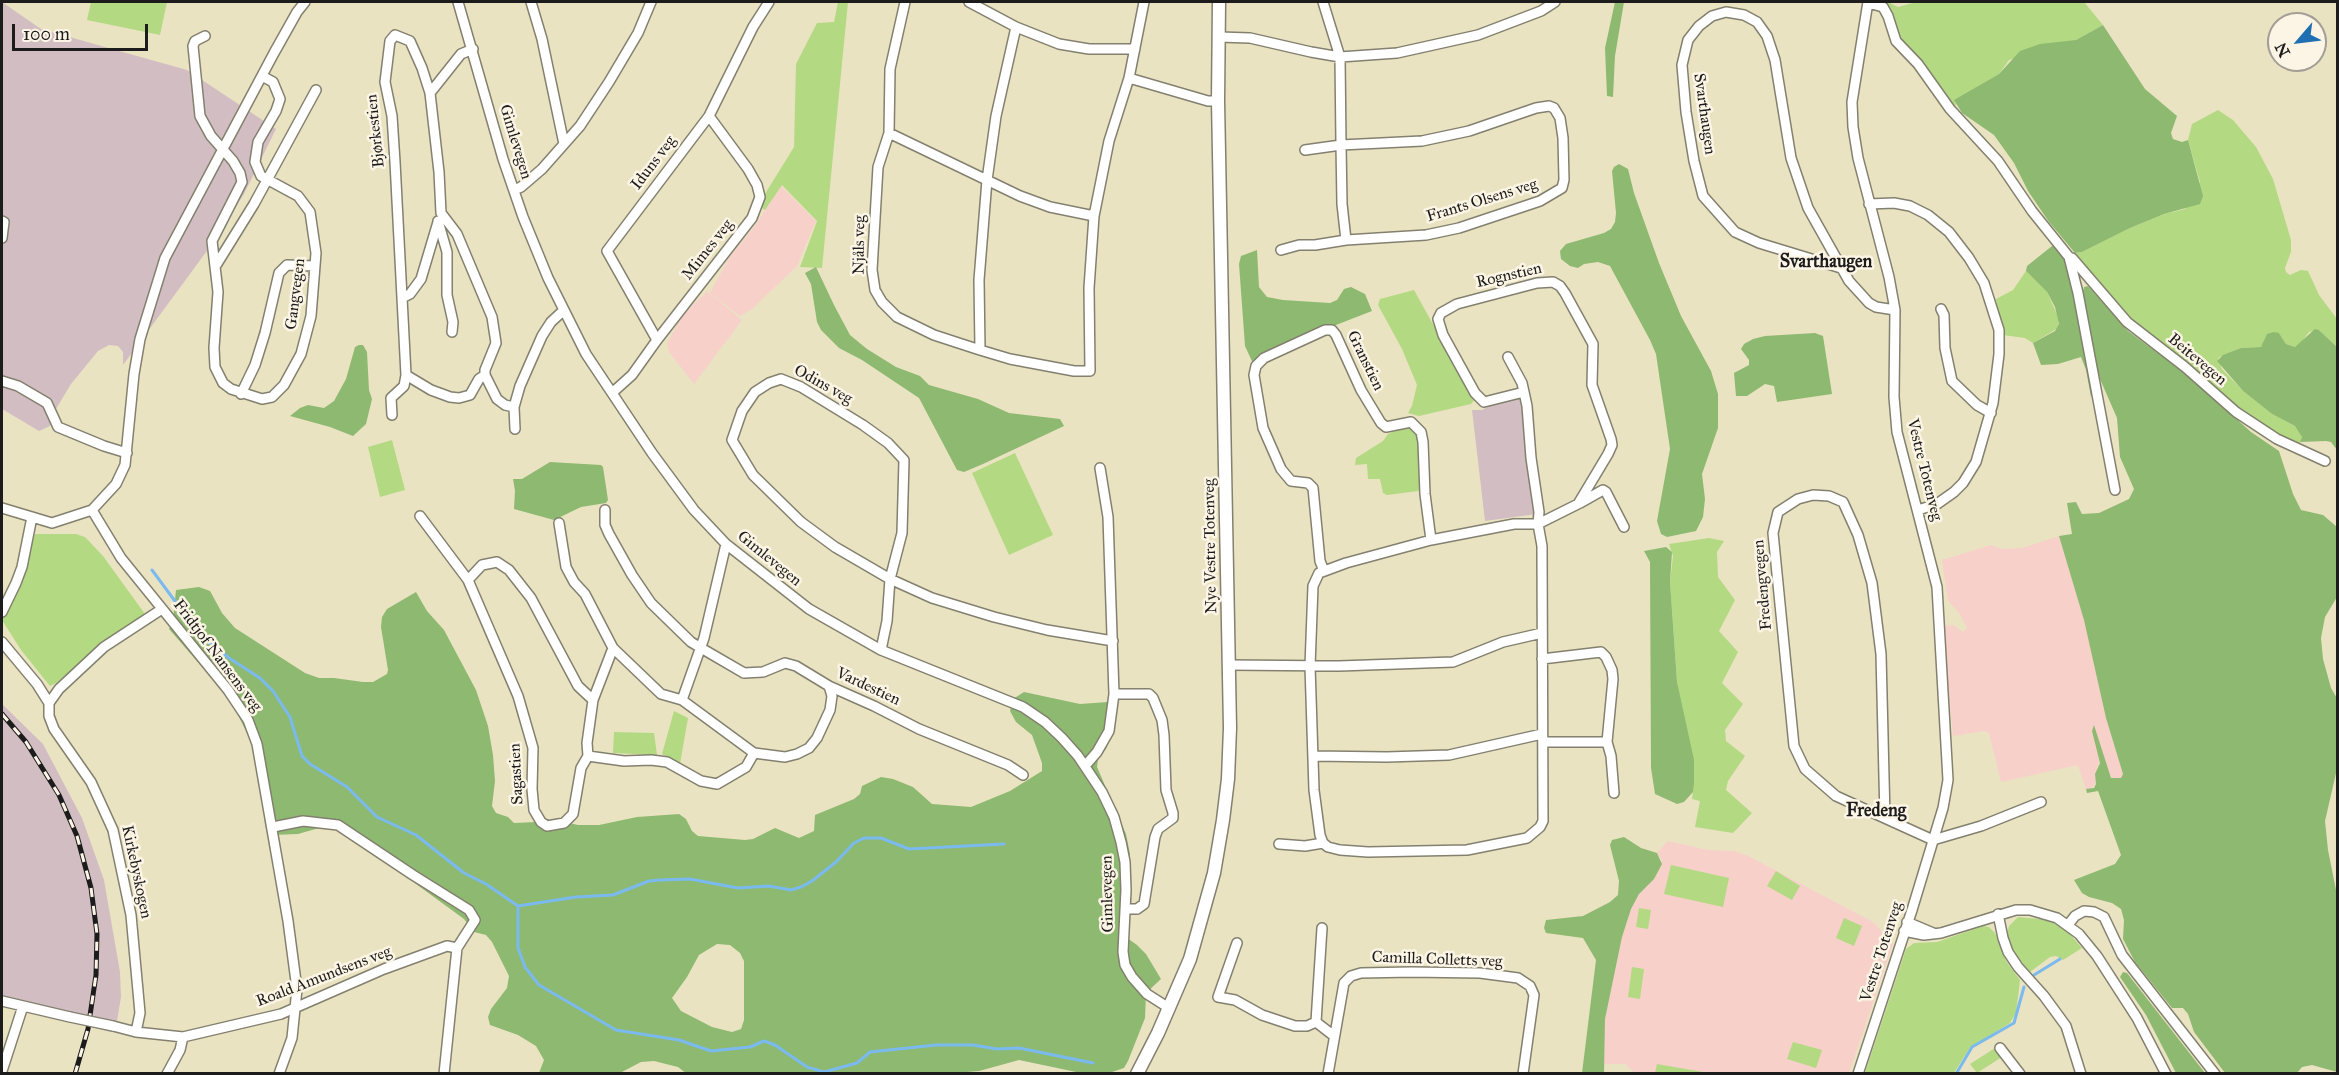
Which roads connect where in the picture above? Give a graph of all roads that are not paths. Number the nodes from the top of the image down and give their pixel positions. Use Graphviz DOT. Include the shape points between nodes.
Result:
graph roads {
  1 [pos="305,2"];
  2 [pos="458,2"];
  3 [pos="531,2"];
  4 [pos="651,2"];
  5 [pos="769,2"];
  6 [pos="905,2"];
  7 [pos="969,2"];
  8 [pos="1144,2"];
  9 [pos="1219,2"];
  10 [pos="1323,2"];
  11 [pos="1555,2"];
  12 [pos="1868,2"];
  13 [pos="1016,27"];
  14 [pos="205,36"];
  15 [pos="1219,37"];
  16 [pos="473,49"];
  17 [pos="1135,49"];
  18 [pos="1341,57"];
  19 [pos="262,76"];
  20 [pos="1129,78"];
  21 [pos="316,90"];
  22 [pos="430,93"];
  23 [pos="1218,101"];
  24 [pos="709,116"];
  25 [pos="889,133"];
  26 [pos="564,144"];
  27 [pos="1341,145"];
  28 [pos="222,150"];
  29 [pos="1305,150"];
  30 [pos="267,179"];
  31 [pos="987,180"];
  32 [pos="514,190"];
  33 [pos="1869,204"];
  34 [pos="1094,216"];
  35 [pos="440,217"];
  36 [pos="3,222"];
  37 [pos="2,238"];
  38 [pos="1346,240"];
  39 [pos="1281,250"];
  40 [pos="2069,257"];
  41 [pos="315,266"];
  42 [pos="215,267"];
  43 [pos="1841,268"];
  44 [pos="402,298"];
  45 [pos="1941,309"];
  46 [pos="564,310"];
  47 [pos="1895,310"];
  48 [pos="452,332"];
  49 [pos="657,340"];
  50 [pos="980,350"];
  51 [pos="1508,357"];
  52 [pos="406,375"];
  53 [pos="485,375"];
  54 [pos="2,381"];
  55 [pos="1524,392"];
  56 [pos="612,393"];
  57 [pos="241,394"];
  58 [pos="514,407"];
  59 [pos="1991,413"];
  60 [pos="392,415"];
  61 [pos="515,429"];
  62 [pos="127,453"];
  63 [pos="2325,461"];
  64 [pos="1100,468"];
  65 [pos="2115,490"];
  66 [pos="1578,504"];
  67 [pos="2,508"];
  68 [pos="92,510"];
  69 [pos="604,510"];
  70 [pos="1918,510"];
  71 [pos="420,516"];
  72 [pos="32,517"];
  73 [pos="559,523"];
  74 [pos="1538,524"];
  75 [pos="1624,527"];
  76 [pos="1431,540"];
  77 [pos="726,544"];
  78 [pos="1324,571"];
  79 [pos="890,579"];
  80 [pos="468,580"];
  81 [pos="162,609"];
  82 [pos="2,612"];
  83 [pos="1542,633"];
  84 [pos="1113,641"];
  85 [pos="2,642"];
  86 [pos="613,648"];
  87 [pos="701,648"];
  88 [pos="881,650"];
  89 [pos="1542,659"];
  90 [pos="1229,665"];
  91 [pos="1310,666"];
  92 [pos="829,686"];
  93 [pos="1114,694"];
  94 [pos="593,700"];
  95 [pos="682,700"];
  96 [pos="49,703"];
  97 [pos="1543,738"];
  98 [pos="1607,742"];
  99 [pos="754,753"];
  100 [pos="588,756"];
  101 [pos="1313,756"];
  102 [pos="1085,766"];
  103 [pos="1023,775"];
  104 [pos="1614,793"];
  105 [pos="2041,802"];
  106 [pos="1885,818"];
  107 [pos="273,827"];
  108 [pos="1933,840"];
  109 [pos="1323,843"];
  110 [pos="1279,844"];
  111 [pos="1125,909"];
  112 [pos="1998,914"];
  113 [pos="2068,925"];
  114 [pos="1906,927"];
  115 [pos="1322,928"];
  116 [pos="1237,942"];
  117 [pos="456,948"];
  118 [pos="2,1001"];
  119 [pos="23,1006"];
  120 [pos="295,1008"];
  121 [pos="1169,1008"];
  122 [pos="1316,1022"];
  123 [pos="136,1032"];
  124 [pos="1334,1036"];
  125 [pos="183,1037"];
  126 [pos="2000,1048"];
  127 [pos="2,1071"];
  128 [pos="167,1074"];
  129 [pos="279,1074"];
  130 [pos="444,1074"];
  131 [pos="1137,1074"];
  132 [pos="1328,1074"];
  133 [pos="1523,1074"];
  134 [pos="1858,1074"];
  135 [pos="2020,1074"];
  136 [pos="2081,1074"];
  137 [pos="2166,1074"];
  138 [pos="2215,1074"];
  1 -- 19 [label="street"];
  2 -- 16 [label="street, Gimlevegen"];
  3 -- 26 [label="street"];
  4 -- 26 [label="street" via="609,82"];
  5 -- 24 [label="street, Iduns veg"];
  6 -- 25 [label="street, Njåls veg" via="891,69"];
  7 -- 13 [label="street"];
  8 -- 17 [label="street"];
  9 -- 15 [label="main road, Nye Vestre Totenveg"];
  10 -- 18 [label="street"];
  11 -- 18 [label="street" via="1514,23 1451,43 1397,53"];
  12 -- 33 [label="street, Vestre Totenveg" via="1852,115"];
  12 -- 40 [label="street, Beitevegen" via="1886,11 1896,41 1998,161"];
  13 -- 17 [label="street" via="1059,44 1089,49"];
  13 -- 31 [label="street" via="996,116"];
  14 -- 28 [label="street" via="192,46 197,105 205,127"];
  15 -- 18 [label="street" via="1250,38"];
  15 -- 23 [label="main road, Nye Vestre Totenveg"];
  16 -- 22 [label="street" via="461,54"];
  16 -- 32 [label="street, Gimlevegen"];
  17 -- 20 [label="street"];
  18 -- 27 [label="street"];
  19 -- 28 [label="street"];
  19 -- 30 [label="street" via="273,82 280,99 255,151 257,169"];
  20 -- 23 [label="street"];
  20 -- 34 [label="street"];
  21 -- 30 [label="street"];
  22 -- 35 [label="street, Bjørkestien" via="440,172"];
  22 -- 44 [label="street, Bjørkestien" via="410,41 395,35 390,41 385,82 392,116"];
  23 -- 90 [label="main road, Nye Vestre Totenveg"];
  24 -- 49 [label="street, Iduns veg" via="607,251"];
  24 -- 49 [label="street, Mimes veg" via="748,169 760,197 752,218"];
  25 -- 31 [label="street"];
  25 -- 50 [label="street, Njåls veg" via="878,167 872,270 875,290 897,317 934,335"];
  26 -- 32 [label="street" via="535,175"];
  27 -- 29 [label="street, Frants Olsens veg"];
  27 -- 38 [label="street"];
  27 -- 38 [label="street, Frants Olsens veg" via="1430,139 1469,131 1545,106 1554,108 1558,114 1563,138 1562,188 1540,201 1426,235"];
  28 -- 42 [label="street" via="233,161 242,182 212,241"];
  28 -- 62 [label="street" via="165,258 152,294 134,374"];
  30 -- 41 [label="street, Gangvegen" via="298,196 310,212"];
  30 -- 42 [label="street"];
  31 -- 34 [label="street" via="1050,207"];
  31 -- 50 [label="street" via="979,280"];
  32 -- 46 [label="street, Gimlevegen" via="532,242"];
  33 -- 47 [label="street, Vestre Totenveg"];
  33 -- 59 [label="street" via="1900,204 1928,215 1949,232 1978,273 1999,330 2000,354"];
  34 -- 50 [label="street, Njåls veg" via="1089,288 1090,371 1010,359"];
  35 -- 44 [label="street, Bjørkestien" via="421,279"];
  35 -- 48 [label="street, Bjørkestien" via="447,252"];
  35 -- 53 [label="street" via="457,234 494,323 496,343"];
  36 -- 37 [label="street"];
  38 -- 39 [label="street"];
  40 -- 63 [label="street, Beitevegen" via="2127,322 2236,412 2277,438"];
  40 -- 65 [label="street, Beitevegen"];
  41 -- 57 [label="street" via="287,266 279,273 255,365"];
  41 -- 57 [label="street, Gangvegen" via="308,334 284,385 272,397"];
  42 -- 57 [label="street" via="219,311 215,367 223,383"];
  43 -- 43 [label="street, Svarthaugen" via="1808,208 1791,158 1775,60 1767,36 1757,22 1744,15 1726,12 1712,16 1688,40 1682,65 1686,112 1703,196 1735,232"];
  43 -- 47 [label="street, Svarthaugen" via="1869,303"];
  44 -- 52 [label="street, Bjørkestien"];
  45 -- 59 [label="street" via="1952,381"];
  46 -- 56 [label="street, Gimlevegen"];
  46 -- 58 [label="street" via="542,336"];
  47 -- 70 [label="street, Vestre Totenveg" via="1895,419"];
  49 -- 56 [label="street, Mimes veg" via="632,375"];
  51 -- 55 [label="street"];
  52 -- 53 [label="street" via="431,390 459,398 470,394"];
  52 -- 60 [label="street" via="404,386 392,398"];
  53 -- 58 [label="street" via="497,399"];
  54 -- 62 [label="street" via="47,403 58,427"];
  55 -- 66 [label="street, Rognstien" via="1484,402 1443,335 1438,319 1441,313 1457,304 1537,283 1548,281 1560,286 1593,344 1592,385 1612,445"];
  55 -- 74 [label="street"];
  56 -- 77 [label="street, Gimlevegen" via="694,510"];
  58 -- 61 [label="street"];
  59 -- 70 [label="street" via="1982,449 1963,483 1945,499"];
  62 -- 68 [label="street" via="116,484"];
  64 -- 84 [label="street" via="1108,518"];
  66 -- 74 [label="street"];
  66 -- 75 [label="street" via="1603,490"];
  67 -- 72 [label="street"];
  68 -- 72 [label="street" via="52,523"];
  68 -- 81 [label="street, Fridtjof Nansens veg" via="121,558"];
  69 -- 87 [label="street, Vardestien" via="609,534 651,603"];
  70 -- 108 [label="street, Vestre Totenveg" via="1937,587 1947,757 1943,808"];
  71 -- 80 [label="street, Sagastien"];
  72 -- 82 [label="street" via="22,567"];
  73 -- 86 [label="street" via="566,567"];
  74 -- 76 [label="street" via="1514,524"];
  74 -- 83 [label="street" via="1542,546"];
  76 -- 78 [label="street"];
  76 -- 78 [label="street, Granstien" via="1420,432 1411,422 1386,427 1381,423 1336,335 1325,330 1264,358 1254,375 1263,428 1281,469 1291,481 1308,483 1313,488"];
  77 -- 87 [label="street"];
  77 -- 88 [label="street, Gimlevegen" via="809,609"];
  78 -- 91 [label="street" via="1313,586"];
  79 -- 79 [label="street, Odins veg" via="902,533 904,460 864,424 801,387 781,379 769,382 755,392 742,411 732,440 753,475 801,522"];
  79 -- 84 [label="street" via="932,598 994,617"];
  79 -- 88 [label="street, Odins veg"];
  80 -- 94 [label="street" via="482,565 497,562 509,570 531,598 578,686"];
  80 -- 100 [label="street, Sagastien" via="524,712 533,748 534,810 547,826 564,823 573,814 581,768"];
  81 -- 96 [label="street" via="104,647"];
  81 -- 107 [label="street, Fridtjof Nansens veg" via="248,720 258,744"];
  83 -- 89 [label="street"];
  83 -- 91 [label="street" via="1503,642 1453,662"];
  84 -- 93 [label="street"];
  85 -- 96 [label="street"];
  86 -- 94 [label="street, Sagastien"];
  86 -- 95 [label="street" via="661,694"];
  87 -- 92 [label="street, Vardestien" via="744,674 785,663"];
  87 -- 95 [label="street"];
  88 -- 102 [label="street, Gimlevegen" via="1023,707 1054,730"];
  89 -- 97 [label="street"];
  89 -- 98 [label="street" via="1601,652 1606,657 1613,679"];
  90 -- 91 [label="street"];
  90 -- 121 [label="main road, Nye Vestre Totenveg" via="1229,748 1221,831 1190,959"];
  91 -- 101 [label="street"];
  92 -- 99 [label="street" via="830,710 809,747 785,757"];
  92 -- 103 [label="street, Vardestien"];
  93 -- 102 [label="street" via="1109,731"];
  93 -- 111 [label="street" via="1149,694 1157,706 1173,818 1158,829 1155,837 1144,904 1137,909"];
  94 -- 100 [label="street, Sagastien"];
  95 -- 99 [label="street"];
  96 -- 123 [label="street, Kirkebyskogen" via="54,729 91,782 113,830 131,915 140,1013"];
  97 -- 98 [label="street"];
  97 -- 101 [label="street" via="1449,755"];
  97 -- 109 [label="street" via="1544,810 1540,827 1520,840 1467,850 1368,852 1340,850"];
  98 -- 104 [label="street"];
  99 -- 100 [label="street" via="746,767 717,784 701,781 667,762"];
  101 -- 109 [label="street"];
  102 -- 111 [label="street, Gimlevegen" via="1108,804 1121,842"];
  105 -- 108 [label="street"];
  106 -- 106 [label="street, Fredengvegen" via="1836,796 1805,769 1794,746 1773,533 1778,512 1813,495 1843,502 1872,583 1881,654"];
  106 -- 108 [label="street, Fredengvegen"];
  107 -- 117 [label="street" via="303,821 338,825 469,910 474,920"];
  107 -- 120 [label="street, Fridtjof Nansens veg" via="296,980"];
  108 -- 114 [label="street, Vestre Totenveg"];
  109 -- 110 [label="street"];
  111 -- 121 [label="street, Gimlevegen" via="1125,965 1147,994"];
  112 -- 113 [label="street" via="2030,910"];
  112 -- 114 [label="street" via="1949,931 1933,933"];
  112 -- 136 [label="street" via="2008,951 2066,1026"];
  113 -- 137 [label="street" via="2091,949 2124,997"];
  113 -- 138 [label="street" via="2084,912 2104,917 2122,955"];
  114 -- 134 [label="street, Vestre Totenveg"];
  115 -- 122 [label="street"];
  116 -- 122 [label="street" via="1218,997 1235,1000 1262,1015 1295,1026"];
  117 -- 120 [label="street, Roald Amundsens veg" via="447,946 384,969"];
  117 -- 130 [label="street"];
  118 -- 119 [label="street, Roald Amundsens veg"];
  119 -- 123 [label="street, Roald Amundsens veg, bridge"];
  119 -- 127 [label="street"];
  120 -- 125 [label="street, Roald Amundsens veg"];
  120 -- 129 [label="street, Fridtjof Nansens veg" via="292,1038"];
  121 -- 131 [label="main road, Nye Vestre Totenveg"];
  122 -- 124 [label="street"];
  123 -- 125 [label="street, Roald Amundsens veg"];
  124 -- 132 [label="street, Camilla Colletts veg"];
  124 -- 133 [label="street, Camilla Colletts veg" via="1344,983 1351,976 1411,972 1518,978 1530,986 1534,995"];
  125 -- 128 [label="street"];
  126 -- 135 [label="street"];
}
